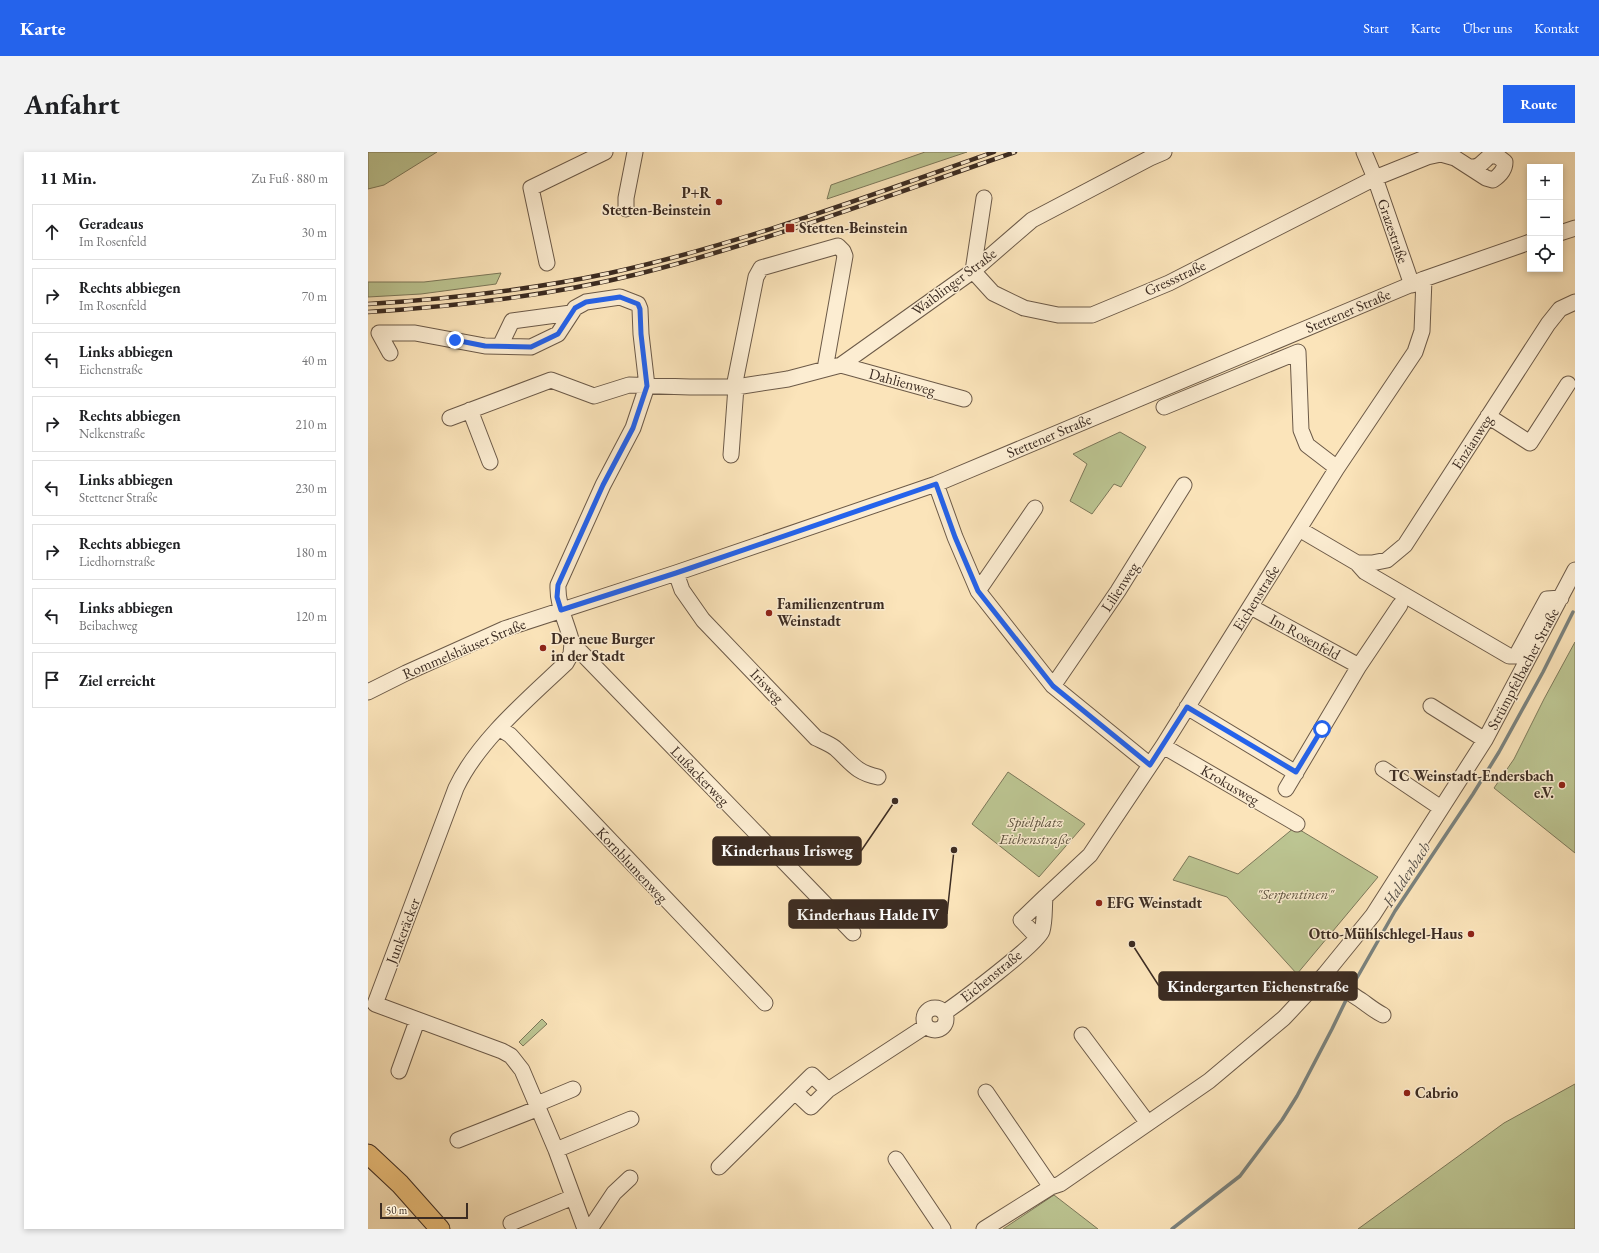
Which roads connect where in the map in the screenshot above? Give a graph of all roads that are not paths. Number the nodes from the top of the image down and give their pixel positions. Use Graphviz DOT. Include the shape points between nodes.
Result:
graph roads {
  1 [pos="605,152"];
  2 [pos="635,152"];
  3 [pos="1164,152"];
  4 [pos="1364,152"];
  5 [pos="1494,154"];
  6 [pos="1469,161"];
  7 [pos="1375,178"];
  8 [pos="984,198"];
  9 [pos="626,209"];
  10 [pos="1575,228"];
  11 [pos="1563,232"];
  12 [pos="1527,243"];
  13 [pos="547,263"];
  14 [pos="973,271"];
  15 [pos="1418,282"];
  16 [pos="1575,302"];
  17 [pos="571,313"];
  18 [pos="500,346"];
  19 [pos="390,353"];
  20 [pos="841,365"];
  21 [pos="825,369"];
  22 [pos="1568,384"];
  23 [pos="647,386"];
  24 [pos="735,387"];
  25 [pos="964,399"];
  26 [pos="1164,407"];
  27 [pos="470,410"];
  28 [pos="1488,416"];
  29 [pos="450,418"];
  30 [pos="731,455"];
  31 [pos="490,462"];
  32 [pos="1337,468"];
  33 [pos="936,484"];
  34 [pos="1184,485"];
  35 [pos="1035,508"];
  36 [pos="1299,528"];
  37 [pos="1357,563"];
  38 [pos="1575,570"];
  39 [pos="676,573"];
  40 [pos="1568,590"];
  41 [pos="978,591"];
  42 [pos="1400,605"];
  43 [pos="1251,607"];
  44 [pos="561,610"];
  45 [pos="572,643"];
  46 [pos="1359,666"];
  47 [pos="1053,686"];
  48 [pos="368,692"];
  49 [pos="1431,706"];
  50 [pos="1187,707"];
  51 [pos="500,729"];
  52 [pos="1485,740"];
  53 [pos="1163,746"];
  54 [pos="1150,765"];
  55 [pos="1383,769"];
  56 [pos="1296,772"];
  57 [pos="878,777"];
  58 [pos="1286,789"];
  59 [pos="1441,808"];
  60 [pos="1297,824"];
  61 [pos="1045,897"];
  62 [pos="853,934"];
  63 [pos="1037,937"];
  64 [pos="1325,974"];
  65 [pos="765,1003"];
  66 [pos="1383,1015"];
  67 [pos="417,1021"];
  68 [pos="1082,1035"];
  69 [pos="399,1071"];
  70 [pos="573,1089"];
  71 [pos="828,1090"];
  72 [pos="796,1092"];
  73 [pos="986,1092"];
  74 [pos="538,1106"];
  75 [pos="631,1119"];
  76 [pos="1147,1122"];
  77 [pos="458,1140"];
  78 [pos="556,1150"];
  79 [pos="368,1154"];
  80 [pos="896,1159"];
  81 [pos="719,1167"];
  82 [pos="630,1178"];
  83 [pos="1052,1187"];
  84 [pos="573,1197"];
  85 [pos="511,1223"];
  86 [pos="440,1229"];
  87 [pos="585,1229"];
  88 [pos="590,1229"];
  89 [pos="943,1229"];
  90 [pos="984,1229"];
  1 -- 13 [label="street" via="531,188"];
  2 -- 9 [label="street"];
  3 -- 14 [label="street, Waiblinger Straße" via="1032,220"];
  4 -- 7 [label="street, Grazestraße"];
  5 -- 6 [label="street" via="1475,167"];
  5 -- 6 [label="street" via="1505,162 1505,166 1493,180 1486,178"];
  6 -- 7 [label="street" via="1441,154"];
  7 -- 14 [label="street, Gressstraße" via="1169,283 1092,315 1058,315 1024,308 993,292"];
  7 -- 15 [label="street, Grazestraße"];
  8 -- 14 [label="street"];
  10 -- 11 [label="street"];
  12 -- 15 [label="street, Stettener Straße"];
  14 -- 20 [label="street, Waiblinger Straße"];
  15 -- 32 [label="street, Eichenstraße" via="1422,331 1414,352"];
  15 -- 33 [label="street, Stettener Straße"];
  16 -- 28 [label="street, Enzianweg" via="1560,309 1548,324"];
  17 -- 18 [label="street" via="558,334 531,347"];
  17 -- 18 [label="street" via="512,321"];
  17 -- 23 [label="street" via="586,302 620,297 638,304"];
  18 -- 19 [label="street" via="485,346 415,333 379,333"];
  20 -- 21 [label="street, Waiblinger Straße"];
  20 -- 25 [label="street, Dahlienweg"];
  21 -- 24 [label="street, Waiblinger Straße" via="788,379"];
  21 -- 24 [label="street" via="845,256 838,246 761,268 756,276"];
  22 -- 28 [label="street" via="1530,443"];
  23 -- 24 [label="street, Waiblinger Straße"];
  23 -- 27 [label="street, Waiblinger Straße" via="629,385 594,396 552,380"];
  23 -- 44 [label="street, Lußackerweg" via="633,428 603,485 558,585 557,597"];
  24 -- 30 [label="street"];
  26 -- 32 [label="street" via="1298,352 1301,430 1307,445"];
  27 -- 29 [label="street, Waiblinger Straße"];
  27 -- 31 [label="street"];
  28 -- 37 [label="street, Enzianweg" via="1405,545 1387,560"];
  32 -- 36 [label="street, Eichenstraße"];
  33 -- 39 [label="street, Stettener Straße"];
  33 -- 41 [label="street"];
  34 -- 47 [label="street, Lilienweg" via="1118,591"];
  35 -- 41 [label="street"];
  36 -- 37 [label="street"];
  36 -- 43 [label="street, Eichenstraße"];
  37 -- 40 [label="street, Strümpfelbacher Straße" via="1364,572 1510,656 1516,656 1547,599"];
  38 -- 40 [label="street, Strümpfelbacher Straße"];
  39 -- 44 [label="street, Stettener Straße"];
  39 -- 57 [label="street, Irisweg" via="682,590 703,620 816,738 834,747 864,774"];
  40 -- 52 [label="street, Strümpfelbacher Straße"];
  41 -- 47 [label="street"];
  42 -- 46 [label="street, Im Rosenfeld"];
  43 -- 46 [label="street, Im Rosenfeld"];
  43 -- 50 [label="street, Eichenstraße"];
  44 -- 45 [label="street, Lußackerweg"];
  44 -- 48 [label="street, Rommelshäuser Straße" via="504,629"];
  45 -- 51 [label="street, Junkeräcker" via="566,663"];
  45 -- 62 [label="street, Lußackerweg"];
  46 -- 56 [label="street, Im Rosenfeld"];
  47 -- 54 [label="street"];
  49 -- 52 [label="street, Strümpfelbacher Straße"];
  50 -- 53 [label="street, Eichenstraße"];
  50 -- 56 [label="street"];
  51 -- 65 [label="street, Kornblumenweg" via="510,735"];
  51 -- 67 [label="street, Junkeräcker" via="463,772 375,1004"];
  52 -- 59 [label="street, Strümpfelbacher Straße"];
  53 -- 54 [label="street, Eichenstraße"];
  53 -- 60 [label="street, Krokusweg"];
  54 -- 61 [label="street, Eichenstraße" via="1090,855"];
  55 -- 59 [label="street"];
  56 -- 58 [label="street, Im Rosenfeld"];
  59 -- 64 [label="street, Strümpfelbacher Straße" via="1372,915"];
  61 -- 63 [label="street, Eichenstraße" via="1042,932"];
  61 -- 63 [label="street, Eichenstraße" via="1021,920"];
  63 -- 71 [label="street, Eichenstraße" via="977,989 944,1013 946,1019 941,1028 936,1030 926,1026"];
  64 -- 66 [label="street" via="1341,988"];
  64 -- 76 [label="street, Strümpfelbacher Straße" via="1284,1018 1208,1081"];
  67 -- 69 [label="street"];
  67 -- 74 [label="street, Junkeräcker" via="511,1056 522,1070"];
  68 -- 76 [label="street"];
  70 -- 74 [label="street"];
  71 -- 72 [label="street, Eichenstraße" via="811,1107"];
  71 -- 72 [label="street" via="812,1075"];
  72 -- 81 [label="street"];
  73 -- 83 [label="street"];
  74 -- 77 [label="street"];
  74 -- 78 [label="street, Junkeräcker"];
  75 -- 78 [label="street"];
  76 -- 83 [label="street, Strümpfelbacher Straße" via="1060,1184"];
  78 -- 84 [label="street, Junkeräcker"];
  79 -- 86 [label="main road" via="400,1184"];
  80 -- 89 [label="street"];
  82 -- 88 [label="street" via="614,1193"];
  83 -- 90 [label="street, Strümpfelbacher Straße"];
  84 -- 85 [label="street"];
  84 -- 87 [label="street, Junkeräcker"];
}
